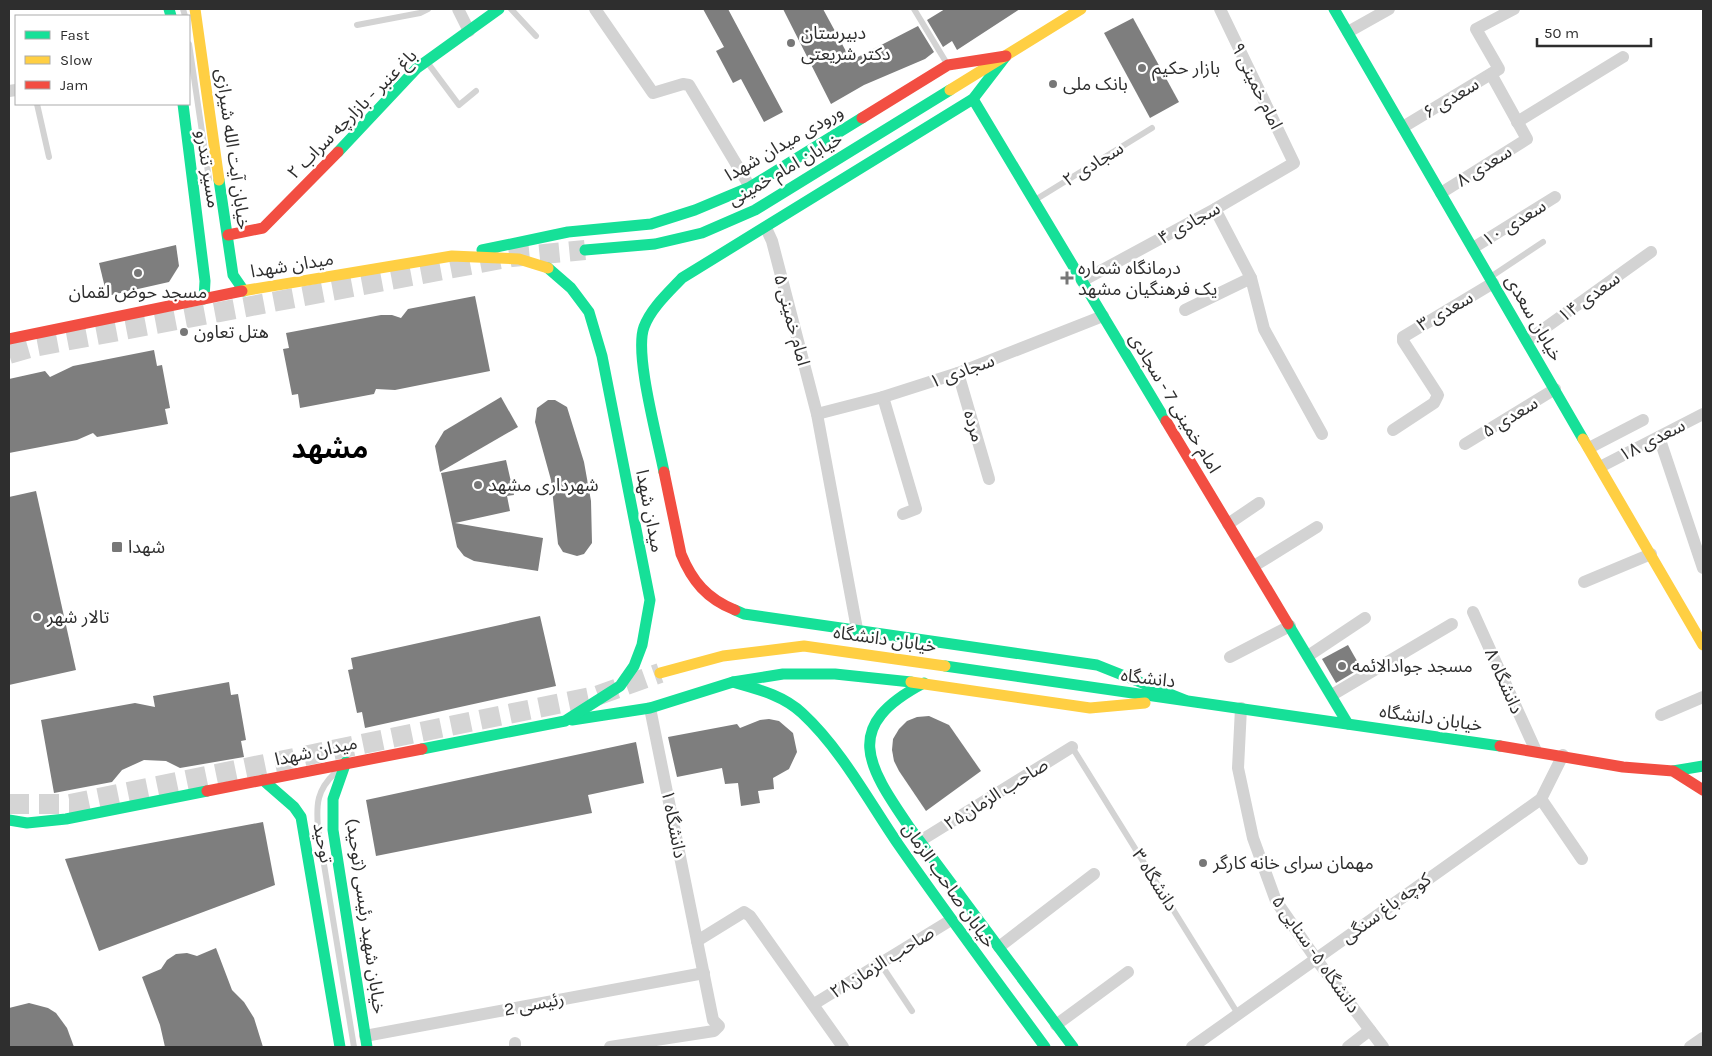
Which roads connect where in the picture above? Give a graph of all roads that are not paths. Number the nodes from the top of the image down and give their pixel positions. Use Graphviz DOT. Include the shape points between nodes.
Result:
graph roads {
  1 [pos="195,9"];
  2 [pos="428,9"];
  3 [pos="458,9"];
  4 [pos="498,9"];
  5 [pos="511,9"];
  6 [pos="595,9"];
  7 [pos="914,9"];
  8 [pos="1081,9"];
  9 [pos="1220,9"];
  10 [pos="1334,9"];
  11 [pos="1389,9"];
  12 [pos="1514,9"];
  13 [pos="419,11"];
  14 [pos="357,25"];
  15 [pos="469,31"];
  16 [pos="1348,32"];
  17 [pos="536,36"];
  18 [pos="190,51"];
  19 [pos="1006,56"];
  20 [pos="1623,57"];
  21 [pos="426,62"];
  22 [pos="948,65"];
  23 [pos="1495,72"];
  24 [pos="476,91"];
  25 [pos="973,99"];
  26 [pos="37,105"];
  27 [pos="183,105"];
  28 [pos="1517,122"];
  29 [pos="1403,127"];
  30 [pos="1152,128"];
  31 [pos="49,157"];
  32 [pos="1294,163"];
  33 [pos="750,187"];
  34 [pos="210,188"];
  35 [pos="1441,193"];
  36 [pos="1555,197"];
  37 [pos="1034,201"];
  38 [pos="1216,209"];
  39 [pos="766,228"];
  40 [pos="228,235"];
  41 [pos="1543,242"];
  42 [pos="1473,248"];
  43 [pos="585,250"];
  44 [pos="1651,252"];
  45 [pos="452,256"];
  46 [pos="1251,278"];
  47 [pos="1492,280"];
  48 [pos="1082,281"];
  49 [pos="244,291"];
  50 [pos="204,299"];
  51 [pos="1185,310"];
  52 [pos="1103,316"];
  53 [pos="9,339"];
  54 [pos="1527,341"];
  55 [pos="958,373"];
  56 [pos="1555,389"];
  57 [pos="882,397"];
  58 [pos="817,414"];
  59 [pos="1703,414"];
  60 [pos="1643,420"];
  61 [pos="1393,430"];
  62 [pos="1322,434"];
  63 [pos="1659,437"];
  64 [pos="1465,444"];
  65 [pos="1589,448"];
  66 [pos="1600,467"];
  67 [pos="989,479"];
  68 [pos="1259,503"];
  69 [pos="903,514"];
  70 [pos="1228,524"];
  71 [pos="1317,527"];
  72 [pos="1651,554"];
  73 [pos="1254,566"];
  74 [pos="1703,568"];
  75 [pos="1584,582"];
  76 [pos="1473,612"];
  77 [pos="1365,618"];
  78 [pos="1452,624"];
  79 [pos="1290,626"];
  80 [pos="857,629"];
  81 [pos="1703,645"];
  82 [pos="1308,656"];
  83 [pos="1230,657"];
  84 [pos="660,674"];
  85 [pos="733,682"];
  86 [pos="924,683"];
  87 [pos="1107,690"];
  88 [pos="1332,695"];
  89 [pos="1703,697"];
  90 [pos="1185,700"];
  91 [pos="650,708"];
  92 [pos="1241,708"];
  93 [pos="1661,715"];
  94 [pos="565,721"];
  95 [pos="1348,724"];
  96 [pos="1072,747"];
  97 [pos="1536,751"];
  98 [pos="1563,755"];
  99 [pos="346,762"];
  100 [pos="1703,766"];
  101 [pos="1673,771"];
  102 [pos="263,780"];
  103 [pos="1703,790"];
  104 [pos="1541,798"];
  105 [pos="9,808"];
  106 [pos="9,820"];
  107 [pos="27,823"];
  108 [pos="920,841"];
  109 [pos="1582,859"];
  110 [pos="1094,874"];
  111 [pos="951,920"];
  112 [pos="697,941"];
  113 [pos="999,948"];
  114 [pos="1316,959"];
  115 [pos="880,963"];
  116 [pos="1128,972"];
  117 [pos="704,973"];
  118 [pos="814,1004"];
  119 [pos="912,1011"];
  120 [pos="1238,1014"];
  121 [pos="1056,1025"];
  122 [pos="1370,1030"];
  123 [pos="366,1042"];
  124 [pos="340,1047"];
  125 [pos="354,1047"];
  126 [pos="610,1047"];
  127 [pos="843,1047"];
  128 [pos="1045,1047"];
  129 [pos="1073,1047"];
  130 [pos="1192,1047"];
  131 [pos="1348,1047"];
  132 [pos="1382,1047"];
  1 -- 40 [label="main road, خیابان آیت الله شیرازی"];
  2 -- 13 [label="lane"];
  3 -- 15 [label="street"];
  4 -- 15 [label="main road, باغ عنبر - بازارچه سراب ۲"];
  5 -- 17 [label="lane"];
  6 -- 33 [label="street" via="653,93 688,85"];
  7 -- 22 [label="lane"];
  8 -- 19 [label="main road"];
  9 -- 32 [label="street, امام خمینی ۹"];
  10 -- 16 [label="main road, خیابان سعدی"];
  11 -- 16 [label="street"];
  12 -- 23 [label="street" via="1476,29"];
  13 -- 14 [label="lane"];
  15 -- 21 [label="main road, باغ عنبر - بازارچه سراب ۲"];
  16 -- 29 [label="main road, خیابان سعدی"];
  18 -- 34 [label="lane, مسیر تندرو"];
  19 -- 22 [label="main road, ورودی میدان شهدا"];
  19 -- 25 [label="main road"];
  19 -- 43 [label="main road, خیابان امام خمینی" via="755,210 702,232 655,244"];
  20 -- 28 [label="street"];
  21 -- 24 [label="lane" via="459,105"];
  21 -- 40 [label="main road, باغ عنبر - بازارچه سراب ۲" via="263,228"];
  22 -- 33 [label="main road, ورودی میدان شهدا"];
  23 -- 28 [label="street"];
  23 -- 29 [label="street, سعدی ۶"];
  25 -- 37 [label="main road, امام خمینی 7 - سجادی"];
  25 -- 39 [label="main road"];
  26 -- 31 [label="lane"];
  27 -- 50 [label="main road" via="205,281"];
  28 -- 35 [label="street, سعدی ۸" via="1527,139"];
  29 -- 35 [label="main road, خیابان سعدی"];
  30 -- 37 [label="lane, سجادی ۲"];
  32 -- 38 [label="street, سجادی ۴"];
  33 -- 45 [label="main road, ورودی میدان شهدا" via="651,224 568,232"];
  35 -- 42 [label="main road, خیابان سعدی"];
  36 -- 42 [label="street, سعدی ۱۰"];
  37 -- 48 [label="main road, امام خمینی 7 - سجادی"];
  38 -- 46 [label="street"];
  38 -- 48 [label="street, سجادی ۴"];
  39 -- 58 [label="street, امام خمینی ۵"];
  39 -- 80 [label="main road" via="682,278 661,300 644,327 641,355 681,554 689,575 708,596 729,608 744,614 797,623"];
  40 -- 49 [label="main road, خیابان آیت الله شیرازی" via="233,275"];
  41 -- 47 [label="lane"];
  42 -- 47 [label="main road, خیابان سعدی"];
  44 -- 54 [label="street, سعدی ۱۴"];
  45 -- 49 [label="main road, میدان شهدا"];
  45 -- 94 [label="main road, میدان شهدا" via="519,259 551,269 589,312 602,356 650,600 639,656 619,686"];
  46 -- 51 [label="street"];
  46 -- 62 [label="street" via="1264,329"];
  47 -- 54 [label="main road, خیابان سعدی"];
  47 -- 61 [label="street, سعدی ۳" via="1404,338 1438,395 1434,403"];
  48 -- 52 [label="main road, امام خمینی 7 - سجادی"];
  49 -- 50 [label="main road, میدان شهدا" via="230,289"];
  50 -- 53 [label="main road, میدان شهدا"];
  52 -- 55 [label="street, سجادی ۱"];
  52 -- 70 [label="main road, امام خمینی 7 - سجادی"];
  54 -- 56 [label="main road, خیابان سعدی"];
  55 -- 57 [label="street, سجادی ۱"];
  55 -- 67 [label="street, مرده"];
  56 -- 64 [label="street, سعدی ۵"];
  56 -- 65 [label="main road, خیابان سعدی"];
  57 -- 58 [label="street, سجادی ۱"];
  57 -- 69 [label="street" via="916,509"];
  58 -- 80 [label="street, امام خمینی ۵"];
  59 -- 63 [label="street, سعدی ۱۸"];
  60 -- 65 [label="street"];
  63 -- 66 [label="street, سعدی ۱۸"];
  63 -- 74 [label="street"];
  65 -- 66 [label="main road, خیابان سعدی"];
  66 -- 72 [label="main road, خیابان سعدی"];
  68 -- 70 [label="street"];
  70 -- 73 [label="main road, امام خمینی 7 - سجادی"];
  71 -- 73 [label="street"];
  72 -- 75 [label="street"];
  72 -- 81 [label="main road, خیابان سعدی"];
  73 -- 79 [label="main road, امام خمینی 7 - سجادی"];
  76 -- 97 [label="street, دانشگاه ۸"];
  77 -- 82 [label="street"];
  78 -- 88 [label="street"];
  79 -- 82 [label="main road, امام خمینی 7 - سجادی"];
  79 -- 83 [label="street"];
  80 -- 90 [label="main road" via="1097,665"];
  82 -- 88 [label="main road, امام خمینی 7 - سجادی"];
  84 -- 87 [label="main road, خیابان دانشگاه" via="723,656 804,646"];
  85 -- 86 [label="main road" via="783,674 835,674"];
  85 -- 91 [label="main road"];
  85 -- 111 [label="main road, خیابان صاحب الزمان" via="774,694 801,712 827,742"];
  86 -- 90 [label="main road" via="1090,708"];
  86 -- 108 [label="main road" via="883,709 872,726 869,742 877,774"];
  87 -- 90 [label="main road, دانشگاه"];
  88 -- 95 [label="main road, امام خمینی 7 - سجادی"];
  89 -- 93 [label="street"];
  90 -- 92 [label="main road, خیابان دانشگاه"];
  91 -- 94 [label="main road"];
  91 -- 112 [label="street, دانشگاه ۱"];
  92 -- 95 [label="main road, خیابان دانشگاه"];
  92 -- 114 [label="street, دانشگاه ۵- سنایی ۵" via="1238,768 1253,838 1276,901"];
  94 -- 99 [label="main road, میدان شهدا"];
  95 -- 97 [label="main road, خیابان دانشگاه"];
  96 -- 108 [label="street, صاحب الزمان۲۵"];
  96 -- 120 [label="lane, دانشگاه ۳"];
  97 -- 98 [label="main road, خیابان دانشگاه"];
  98 -- 101 [label="main road, خیابان دانشگاه" via="1623,767"];
  98 -- 104 [label="street, کوچه باغ سنگی"];
  99 -- 102 [label="main road, میدان شهدا"];
  99 -- 123 [label="main road, خیابان شهید رئیسی (توحید)" via="333,799 333,830"];
  99 -- 125 [label="lane" via="324,784 316,810"];
  100 -- 101 [label="main road"];
  101 -- 103 [label="main road"];
  102 -- 107 [label="main road, میدان شهدا" via="66,819"];
  102 -- 124 [label="main road, توحید" via="301,817"];
  104 -- 109 [label="street"];
  104 -- 114 [label="street, کوچه باغ سنگی"];
  105 -- 107 [label="main road"];
  106 -- 107 [label="main road, میدان شهدا"];
  108 -- 113 [label="main road"];
  110 -- 113 [label="street"];
  111 -- 115 [label="street, صاحب الزمان۲۸"];
  111 -- 128 [label="main road, خیابان صاحب الزمان"];
  112 -- 117 [label="street, دانشگاه ۱"];
  112 -- 118 [label="street" via="744,912"];
  113 -- 121 [label="main road"];
  114 -- 120 [label="street, کوچه باغ سنگی"];
  114 -- 122 [label="street, دانشگاه ۵- سنایی ۵"];
  115 -- 118 [label="street, صاحب الزمان۲۸"];
  115 -- 119 [label="lane"];
  116 -- 121 [label="street"];
  117 -- 123 [label="street, رئیسی 2"];
  117 -- 126 [label="street, دانشگاه ۱" via="713,1020 718,1026 714,1031"];
  118 -- 127 [label="street"];
  120 -- 130 [label="street, کوچه باغ سنگی"];
  121 -- 129 [label="main road"];
  122 -- 131 [label="street"];
  122 -- 132 [label="street, دانشگاه ۵- سنایی ۵"];
}
